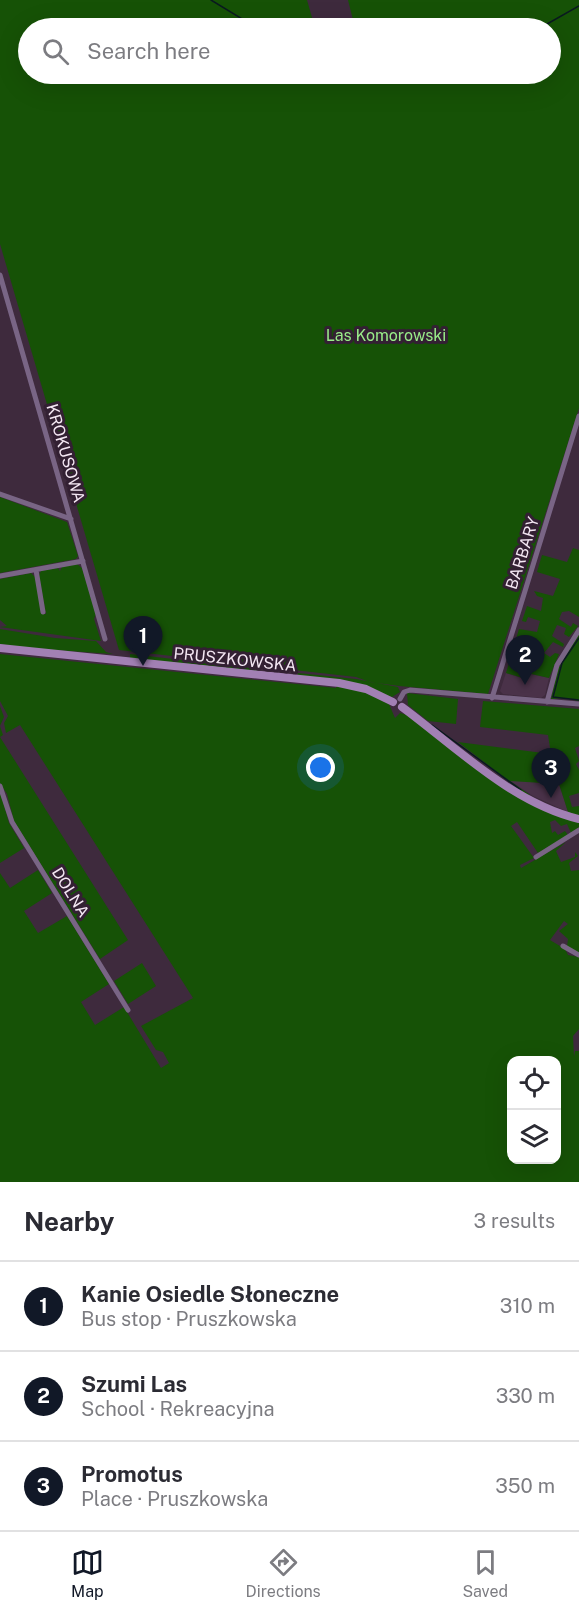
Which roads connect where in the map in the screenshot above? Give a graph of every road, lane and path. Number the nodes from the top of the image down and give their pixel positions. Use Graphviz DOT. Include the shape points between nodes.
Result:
graph roads {
  1 [pos="0,275"];
  2 [pos="579,416"];
  3 [pos="0,494"];
  4 [pos="71,519"];
  5 [pos="83,561"];
  6 [pos="36,570"];
  7 [pos="0,576"];
  8 [pos="43,612"];
  9 [pos="579,630"];
  10 [pos="105,639"];
  11 [pos="0,648"];
  12 [pos="492,698"];
  13 [pos="547,702"];
  14 [pos="398,703"];
  15 [pos="579,705"];
  16 [pos="0,786"];
  17 [pos="579,819"];
  18 [pos="579,830"];
  19 [pos="536,857"];
  20 [pos="563,946"];
  21 [pos="579,955"];
  22 [pos="128,1010"];
  1 -- 4 [label="street, KROKUSOWA"];
  2 -- 12 [label="street, BARBARY"];
  3 -- 4 [label="street"];
  4 -- 5 [label="street, KROKUSOWA"];
  5 -- 6 [label="street"];
  5 -- 10 [label="street, KROKUSOWA"];
  6 -- 7 [label="street"];
  6 -- 8 [label="street"];
  9 -- 13 [label="street" via="557,665"];
  11 -- 14 [label="street, PRUSZKOWSKA" via="339,683"];
  12 -- 13 [label="street"];
  12 -- 14 [label="street" via="409,690"];
  13 -- 15 [label="street"];
  14 -- 17 [label="street, PRUSZKOWSKA" via="514,790 542,806"];
  16 -- 22 [label="street, DOLNA" via="12,822"];
  18 -- 19 [label="street"];
  20 -- 21 [label="street"];
}
